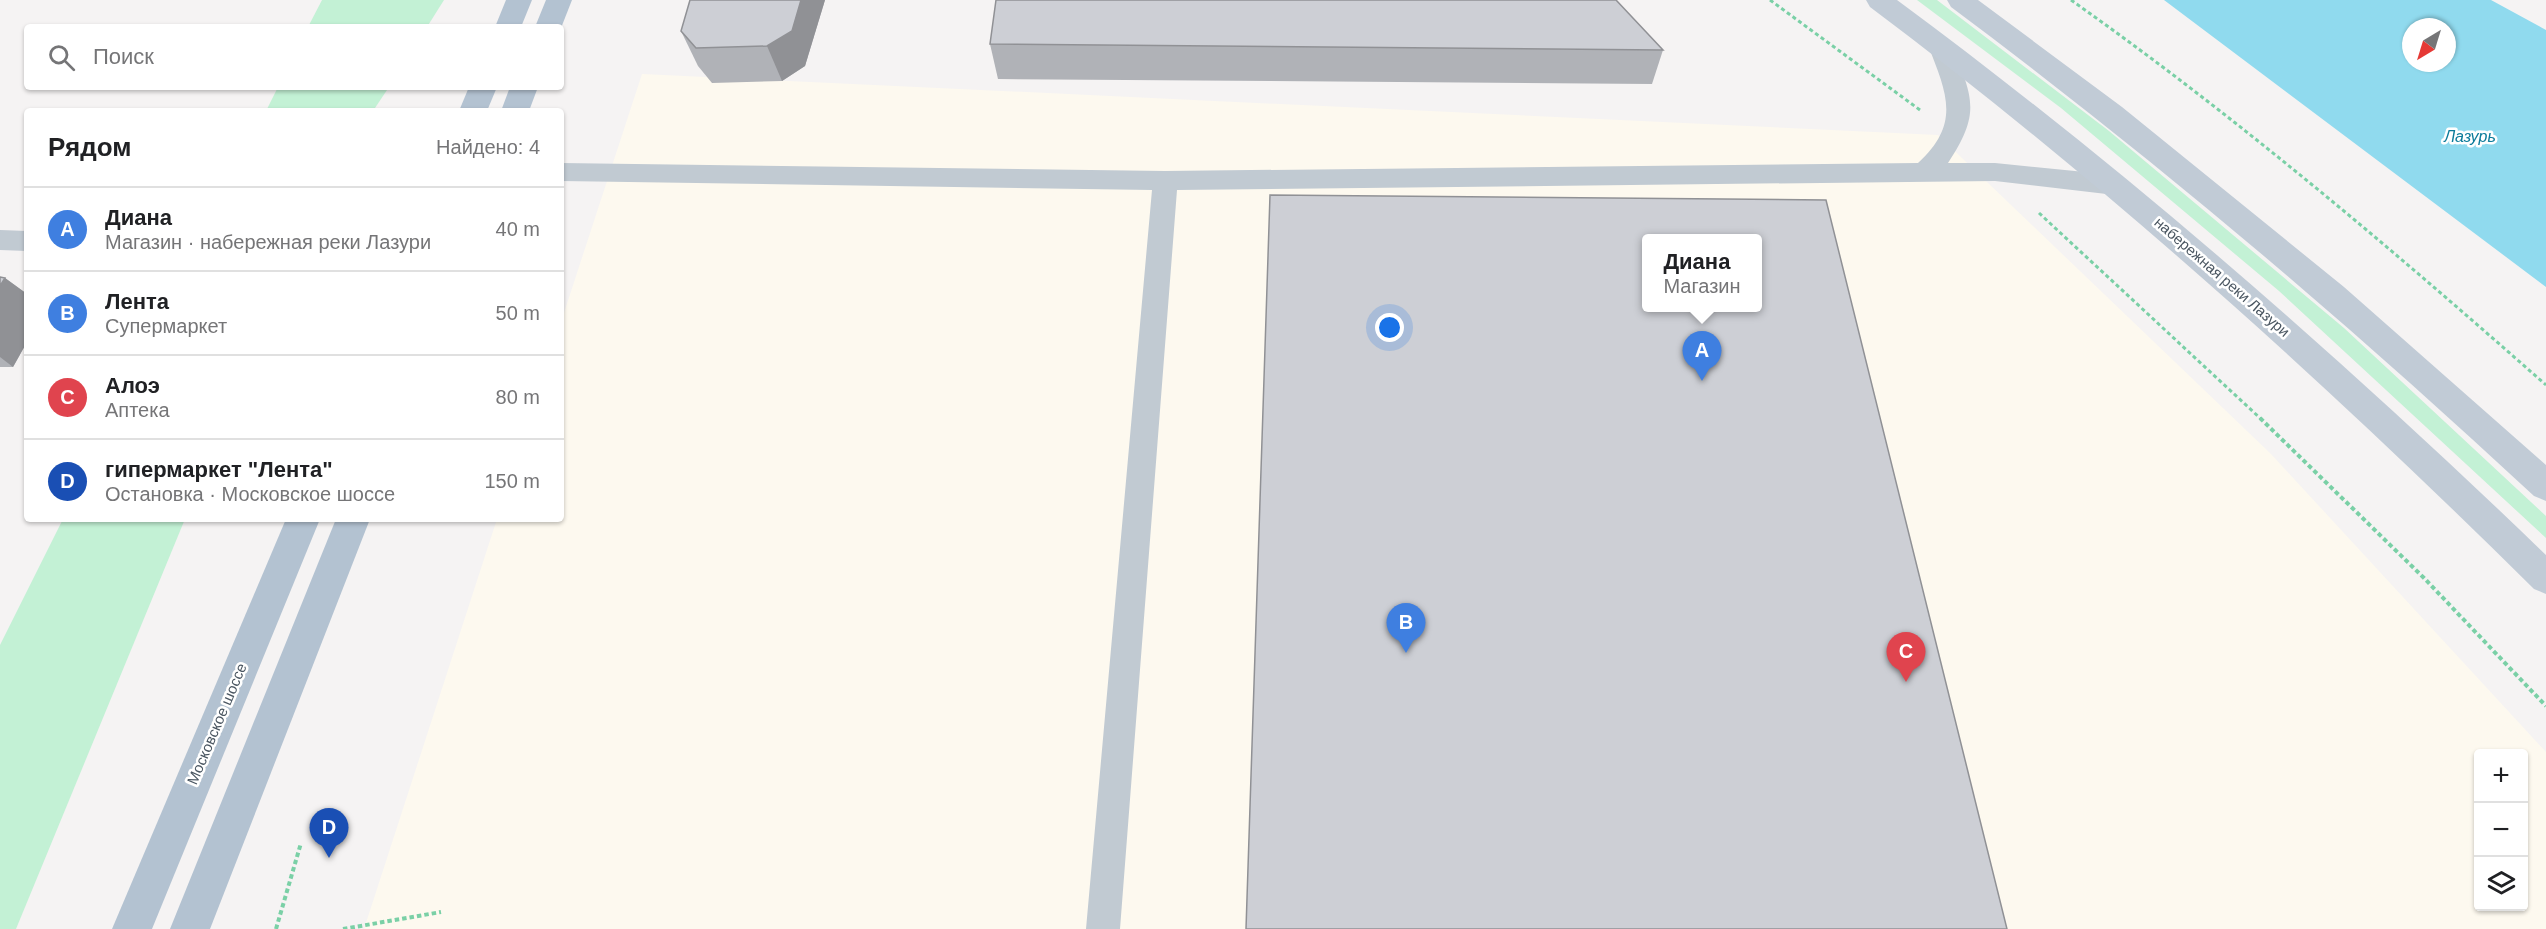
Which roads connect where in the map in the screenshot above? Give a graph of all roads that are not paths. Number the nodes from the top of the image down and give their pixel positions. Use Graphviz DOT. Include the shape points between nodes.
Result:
graph roads {
  1 [pos="519,0"];
  2 [pos="559,0"];
  3 [pos="1879,0"];
  4 [pos="1960,0"];
  5 [pos="509,24"];
  6 [pos="549,24"];
  7 [pos="1940,45"];
  8 [pos="482,90"];
  9 [pos="523,90"];
  10 [pos="474,108"];
  11 [pos="516,108"];
  12 [pos="564,172"];
  13 [pos="1924,173"];
  14 [pos="1165,181"];
  15 [pos="2115,185"];
  16 [pos="0,240"];
  17 [pos="24,241"];
  18 [pos="2546,486"];
  19 [pos="302,522"];
  20 [pos="352,522"];
  21 [pos="2546,578"];
  22 [pos="132,929"];
  23 [pos="190,929"];
  24 [pos="1103,929"];
  1 -- 5 [label="main road"];
  2 -- 6 [label="main road"];
  3 -- 7 [label="main road, набережная реки Лазури"];
  4 -- 18 [label="main road" via="2119,120 2265,238"];
  7 -- 13 [label="lane" via="1958,88 1959,106 1946,150"];
  7 -- 15 [label="main road, набережная реки Лазури"];
  8 -- 10 [label="main road"];
  9 -- 11 [label="main road"];
  12 -- 14 [label="lane"];
  13 -- 14 [label="lane"];
  13 -- 15 [label="lane" via="1995,172"];
  14 -- 24 [label="lane"];
  15 -- 21 [label="main road, набережная реки Лазури" via="2317,361"];
  16 -- 17 [label="lane"];
  19 -- 22 [label="main road, Московское шоссе"];
  20 -- 23 [label="main road"];
}
